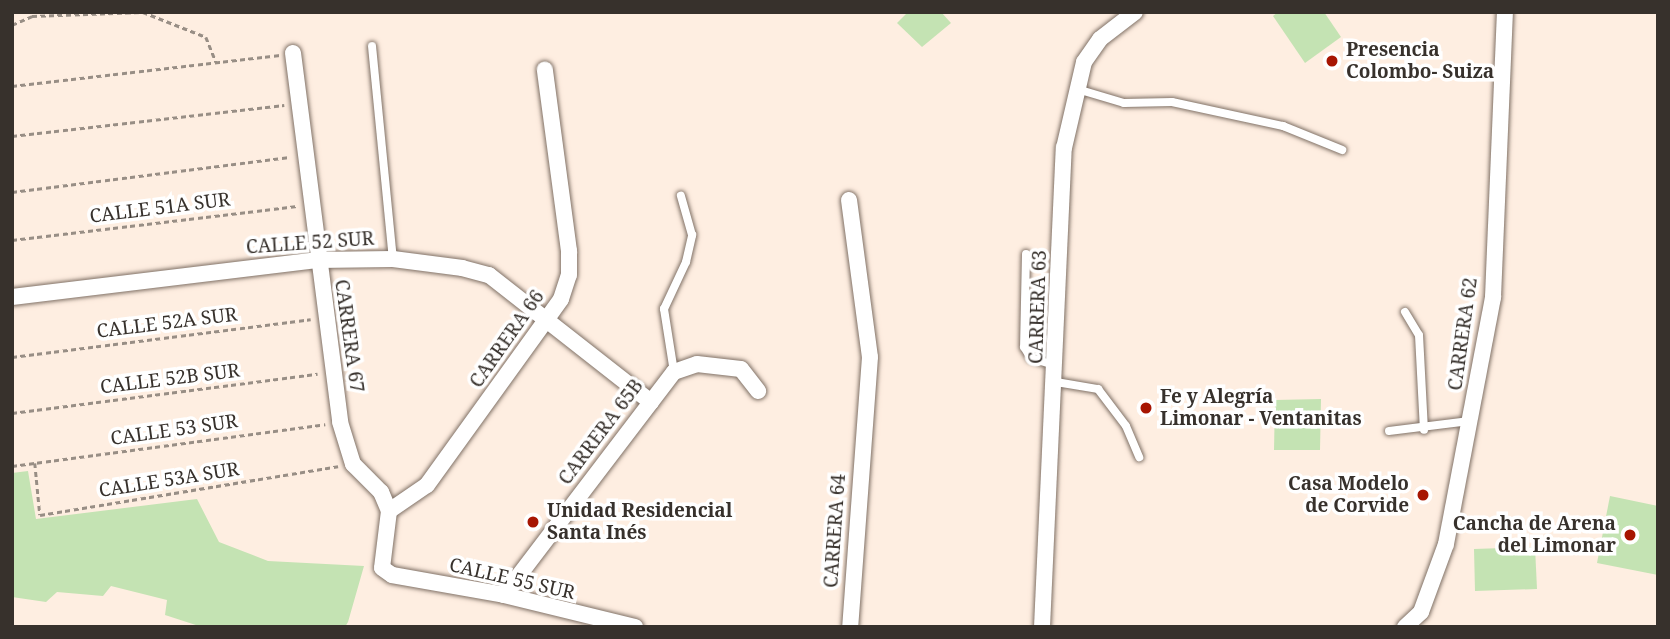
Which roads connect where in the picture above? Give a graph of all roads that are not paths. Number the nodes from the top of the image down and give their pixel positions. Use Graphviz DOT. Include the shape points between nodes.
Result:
graph roads {
  1 [pos="1135,12"];
  2 [pos="1505,12"];
  3 [pos="372,46"];
  4 [pos="293,53"];
  5 [pos="545,69"];
  6 [pos="1077,89"];
  7 [pos="1342,150"];
  8 [pos="681,196"];
  9 [pos="849,200"];
  10 [pos="1026,254"];
  11 [pos="393,259"];
  12 [pos="317,260"];
  13 [pos="12,298"];
  14 [pos="1405,312"];
  15 [pos="549,320"];
  16 [pos="674,372"];
  17 [pos="1056,374"];
  18 [pos="758,391"];
  19 [pos="651,402"];
  20 [pos="1471,420"];
  21 [pos="1424,430"];
  22 [pos="1389,431"];
  23 [pos="1139,457"];
  24 [pos="389,511"];
  25 [pos="503,595"];
  26 [pos="1423,619"];
  27 [pos="635,627"];
  28 [pos="850,627"];
  29 [pos="1042,627"];
  30 [pos="1405,627"];
  1 -- 6 [label="street, CARRERA 63" via="1100,39 1084,62"];
  2 -- 20 [label="street, CARRERA 62" via="1493,297"];
  3 -- 11 [label="lane"];
  4 -- 12 [label="street, CARRERA 67"];
  5 -- 15 [label="street, CARRERA 66" via="569,250 569,275"];
  6 -- 7 [label="lane" via="1124,103 1172,102 1283,126"];
  6 -- 17 [label="street, CARRERA 63" via="1065,148"];
  8 -- 16 [label="lane" via="692,234 687,261 664,309"];
  9 -- 28 [label="street, CARRERA 64" via="870,357"];
  10 -- 17 [label="lane" via="1024,347 1031,358"];
  11 -- 12 [label="street, CALLE 52 SUR"];
  11 -- 15 [label="street, CALLE 52 SUR" via="489,275"];
  12 -- 13 [label="street, CALLE 52 SUR"];
  12 -- 24 [label="street, CARRERA 67" via="340,422 354,464 381,492"];
  14 -- 21 [label="lane" via="1419,335"];
  15 -- 19 [label="street, CALLE 52 SUR"];
  15 -- 24 [label="street, CARRERA 66" via="427,485"];
  16 -- 18 [label="street" via="697,364 741,369"];
  16 -- 19 [label="street, CARRERA 65B"];
  17 -- 23 [label="lane" via="1098,389 1126,426"];
  17 -- 29 [label="street, CARRERA 63"];
  19 -- 25 [label="street, CARRERA 65B"];
  20 -- 21 [label="lane"];
  20 -- 26 [label="street, CARRERA 62" via="1446,544"];
  21 -- 22 [label="lane"];
  24 -- 25 [label="street, CALLE 55 SUR" via="382,568 392,575"];
  25 -- 27 [label="street, CALLE 55 SUR"];
  26 -- 30 [label="street, CARRERA 62"];
}
